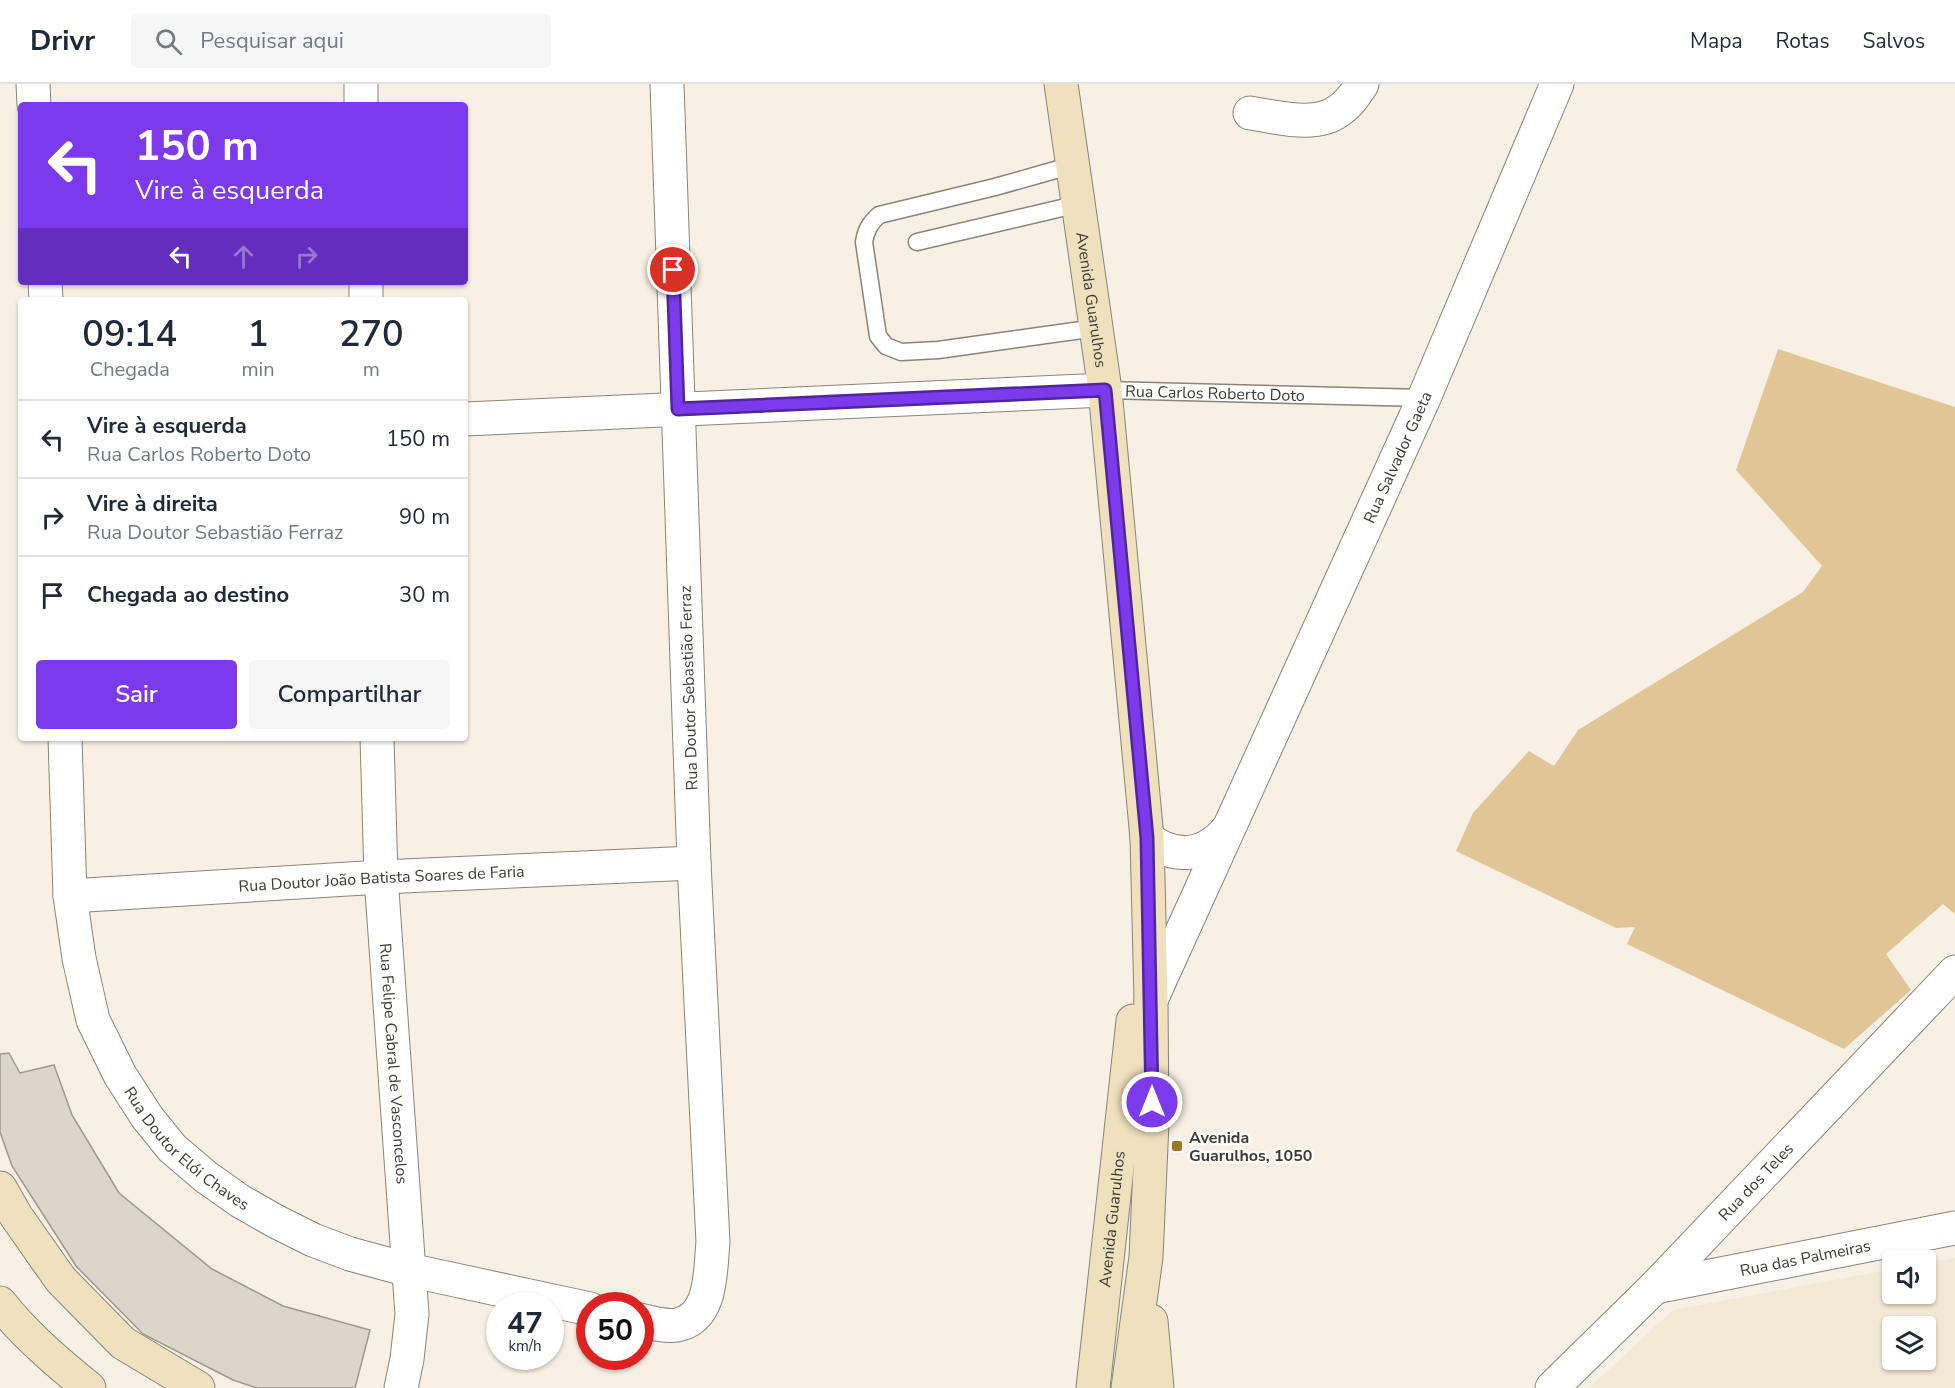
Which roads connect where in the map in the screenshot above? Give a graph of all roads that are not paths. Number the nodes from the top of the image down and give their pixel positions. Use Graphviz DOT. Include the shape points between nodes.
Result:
graph roads {
  1 [pos="33,84"];
  2 [pos="361,84"];
  3 [pos="667,84"];
  4 [pos="1061,84"];
  5 [pos="1362,84"];
  6 [pos="1557,84"];
  7 [pos="34,102"];
  8 [pos="361,102"];
  9 [pos="1250,113"];
  10 [pos="1073,165"];
  11 [pos="1079,204"];
  12 [pos="917,242"];
  13 [pos="1096,328"];
  14 [pos="1105,390"];
  15 [pos="1424,398"];
  16 [pos="678,409"];
  17 [pos="468,419"];
  18 [pos="65,741"];
  19 [pos="377,741"];
  20 [pos="1229,828"];
  21 [pos="1147,838"];
  22 [pos="694,863"];
  23 [pos="381,877"];
  24 [pos="70,896"];
  25 [pos="1149,909"];
  26 [pos="1955,972"];
  27 [pos="1151,1000"];
  28 [pos="0,1188"];
  29 [pos="1955,1228"];
  30 [pos="1146,1257"];
  31 [pos="409,1270"];
  32 [pos="1655,1287"];
  33 [pos="0,1303"];
  34 [pos="576,1306"];
  35 [pos="654,1323"];
  36 [pos="89,1388"];
  37 [pos="198,1388"];
  38 [pos="401,1388"];
  39 [pos="1093,1388"];
  40 [pos="1128,1388"];
  41 [pos="1157,1388"];
  42 [pos="1552,1388"];
  1 -- 7 [label="street"];
  2 -- 8 [label="street"];
  3 -- 16 [label="street, Rua Doutor Sebastião Ferraz"];
  4 -- 10 [label="main road, Avenida Guarulhos"];
  5 -- 9 [label="street" via="1340,111 1320,119"];
  6 -- 15 [label="street, Rua Salvador Gaeta"];
  10 -- 11 [label="main road, Avenida Guarulhos"];
  10 -- 13 [label="lane" via="879,215 866,232 864,242 878,336 886,346 901,352"];
  11 -- 12 [label="lane"];
  11 -- 13 [label="main road, Avenida Guarulhos"];
  13 -- 14 [label="main road, Avenida Guarulhos"];
  14 -- 15 [label="lane, Rua Carlos Roberto Doto"];
  14 -- 16 [label="street, Rua Carlos Roberto Doto"];
  14 -- 21 [label="main road, Avenida Guarulhos"];
  15 -- 20 [label="street, Rua Salvador Gaeta"];
  16 -- 17 [label="street, Rua Carlos Roberto Doto"];
  16 -- 22 [label="street, Rua Doutor Sebastião Ferraz"];
  18 -- 24 [label="street, Rua Doutor Elói Chaves"];
  19 -- 23 [label="street, Rua Felipe Cabral de Vasconcelos"];
  20 -- 21 [label="street, Rua Salvador Gaeta" via="1212,844 1190,852 1167,851"];
  20 -- 27 [label="street, Rua Salvador Gaeta"];
  21 -- 25 [label="main road, Avenida Guarulhos"];
  22 -- 23 [label="street, Rua Doutor João Batista Soares de Faria"];
  22 -- 35 [label="street, Rua Doutor Sebastião Ferraz" via="713,1242 703,1307 691,1321 676,1325"];
  23 -- 24 [label="street, Rua Doutor João Batista Soares de Faria"];
  23 -- 31 [label="street, Rua Felipe Cabral de Vasconcelos"];
  24 -- 31 [label="street, Rua Doutor Elói Chaves" via="93,1020 120,1075 172,1148 214,1183 275,1221 350,1254"];
  25 -- 27 [label="main road, Avenida Guarulhos"];
  25 -- 39 [label="main road, Avenida Guarulhos" via="1133,1020"];
  26 -- 32 [label="street, Rua dos Teles"];
  27 -- 30 [label="main road, Avenida Guarulhos" via="1152,1123"];
  28 -- 37 [label="main road" via="61,1280 123,1343"];
  29 -- 32 [label="street, Rua das Palmeiras"];
  30 -- 40 [label="main road, Avenida Guarulhos"];
  30 -- 41 [label="main road"];
  31 -- 34 [label="street, Rua Doutor Elói Chaves"];
  31 -- 38 [label="street, Rua Felipe Cabral de Vasconcelos" via="412,1314"];
  32 -- 42 [label="street, Rua dos Teles"];
  33 -- 36 [label="main road" via="53,1359"];
}
